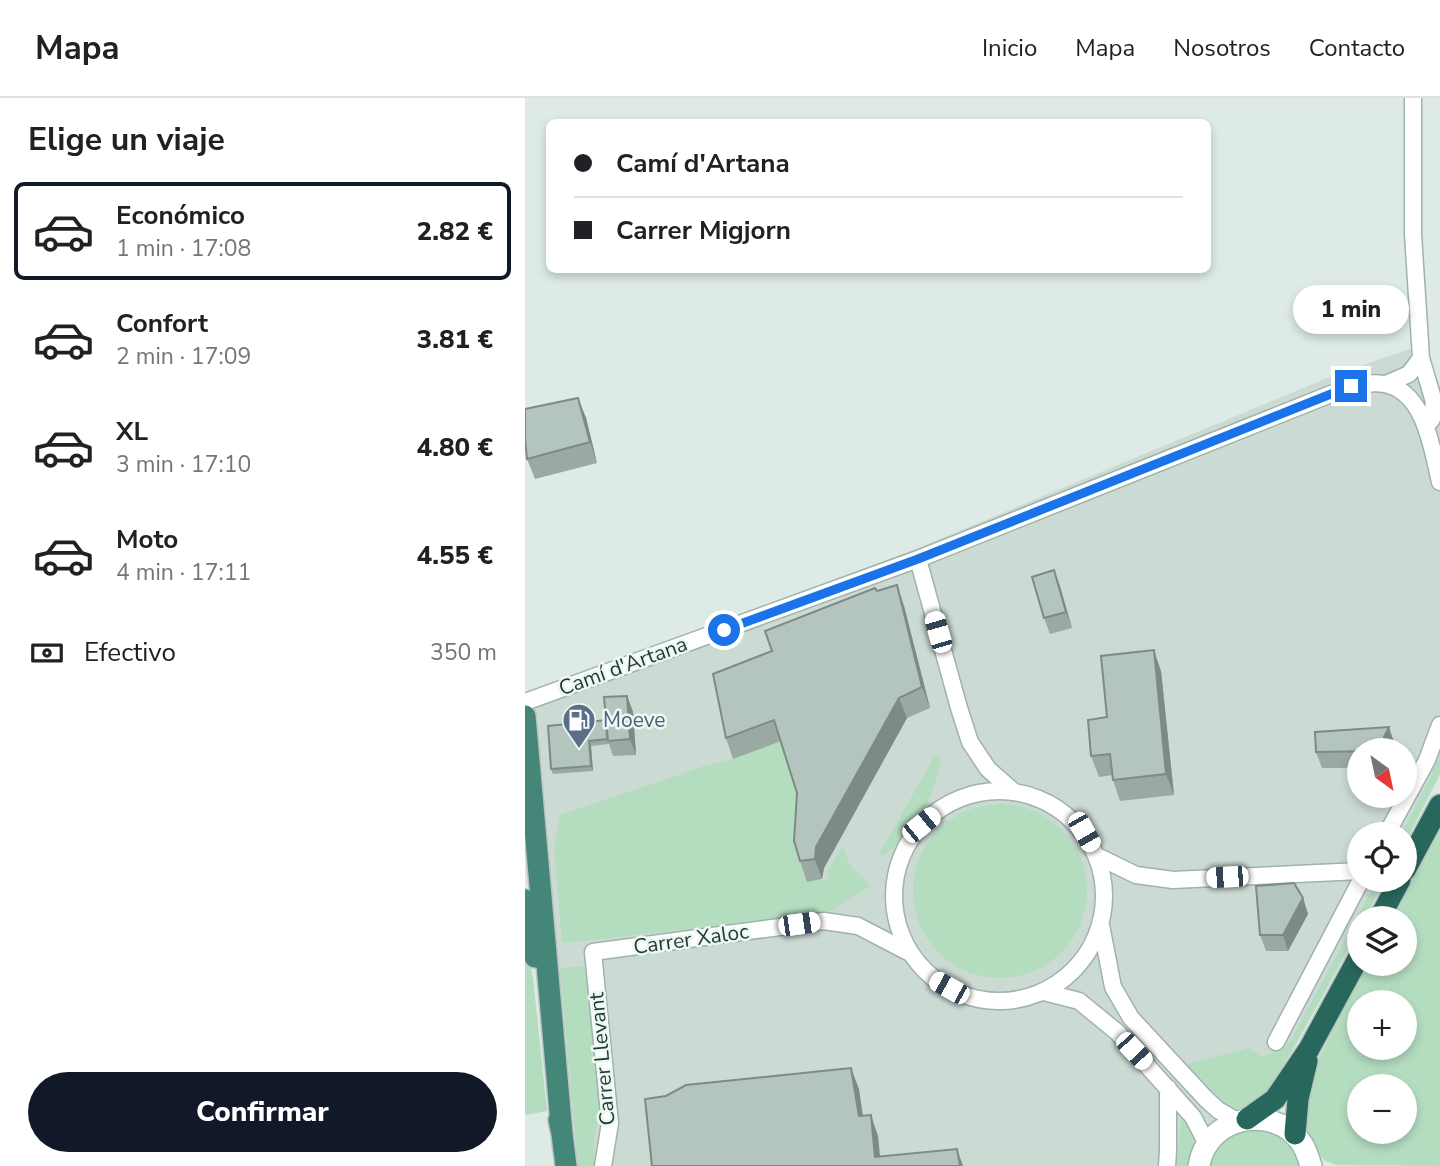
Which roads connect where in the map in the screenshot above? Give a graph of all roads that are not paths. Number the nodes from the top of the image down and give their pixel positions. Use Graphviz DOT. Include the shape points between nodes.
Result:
graph roads {
  1 [pos="1413,98"];
  2 [pos="1421,358"];
  3 [pos="1386,384"];
  4 [pos="1426,426"];
  5 [pos="1440,482"];
  6 [pos="918,559"];
  7 [pos="525,702"];
  8 [pos="525,716"];
  9 [pos="1440,726"];
  10 [pos="1013,791"];
  11 [pos="1440,805"];
  12 [pos="1393,822"];
  13 [pos="1417,848"];
  14 [pos="1097,856"];
  15 [pos="1347,872"];
  16 [pos="1355,892"];
  17 [pos="525,903"];
  18 [pos="1101,925"];
  19 [pos="593,952"];
  20 [pos="908,952"];
  21 [pos="531,960"];
  22 [pos="1349,976"];
  23 [pos="1044,992"];
  24 [pos="1276,1042"];
  25 [pos="1310,1049"];
  26 [pos="1168,1088"];
  27 [pos="1242,1120"];
  28 [pos="562,1134"];
  29 [pos="1294,1134"];
  30 [pos="1207,1144"];
  31 [pos="1309,1159"];
  32 [pos="566,1166"];
  33 [pos="603,1166"];
  34 [pos="1167,1166"];
  35 [pos="1199,1166"];
  36 [pos="1327,1166"];
  1 -- 2 [label="street" via="1413,234"];
  2 -- 3 [label="street" via="1409,374"];
  2 -- 4 [label="street" via="1434,402"];
  3 -- 4 [label="street" via="1412,401"];
  3 -- 6 [label="street, Camí d'Artana" via="1351,386"];
  4 -- 5 [label="street"];
  6 -- 7 [label="street, Camí d'Artana"];
  6 -- 10 [label="street" via="970,742 988,769"];
  8 -- 28 [label="highway"];
  9 -- 12 [label="street"];
  10 -- 14 [label="street" via="1040,798 1064,812 1084,832"];
  10 -- 20 [label="street" via="979,792 947,804 921,825 902,854 893,887 896,920"];
  11 -- 13 [label="highway"];
  14 -- 15 [label="street" via="1136,875 1173,880"];
  14 -- 18 [label="street" via="1105,890"];
  16 -- 24 [label="street"];
  17 -- 21 [label="highway"];
  18 -- 23 [label="street" via="1089,952 1069,976"];
  18 -- 27 [label="street" via="1114,987 1131,1018 1206,1099"];
  19 -- 20 [label="street, Carrer Xaloc" via="824,921 858,926"];
  19 -- 33 [label="street, Carrer Llevant" via="610,1123"];
  20 -- 23 [label="street" via="933,979 965,997 1001,1002"];
  21 -- 28 [label="highway"];
  22 -- 25 [label="highway"];
  23 -- 26 [label="street" via="1079,1001 1117,1032"];
  25 -- 27 [label="highway" via="1275,1099"];
  25 -- 29 [label="highway"];
  26 -- 30 [label="street" via="1193,1117"];
  26 -- 34 [label="street"];
  27 -- 29 [label="main road" via="1264,1119"];
  27 -- 30 [label="main road" via="1219,1131"];
  28 -- 32 [label="highway"];
  29 -- 31 [label="main road"];
  30 -- 35 [label="main road"];
  31 -- 36 [label="main road"];
}
